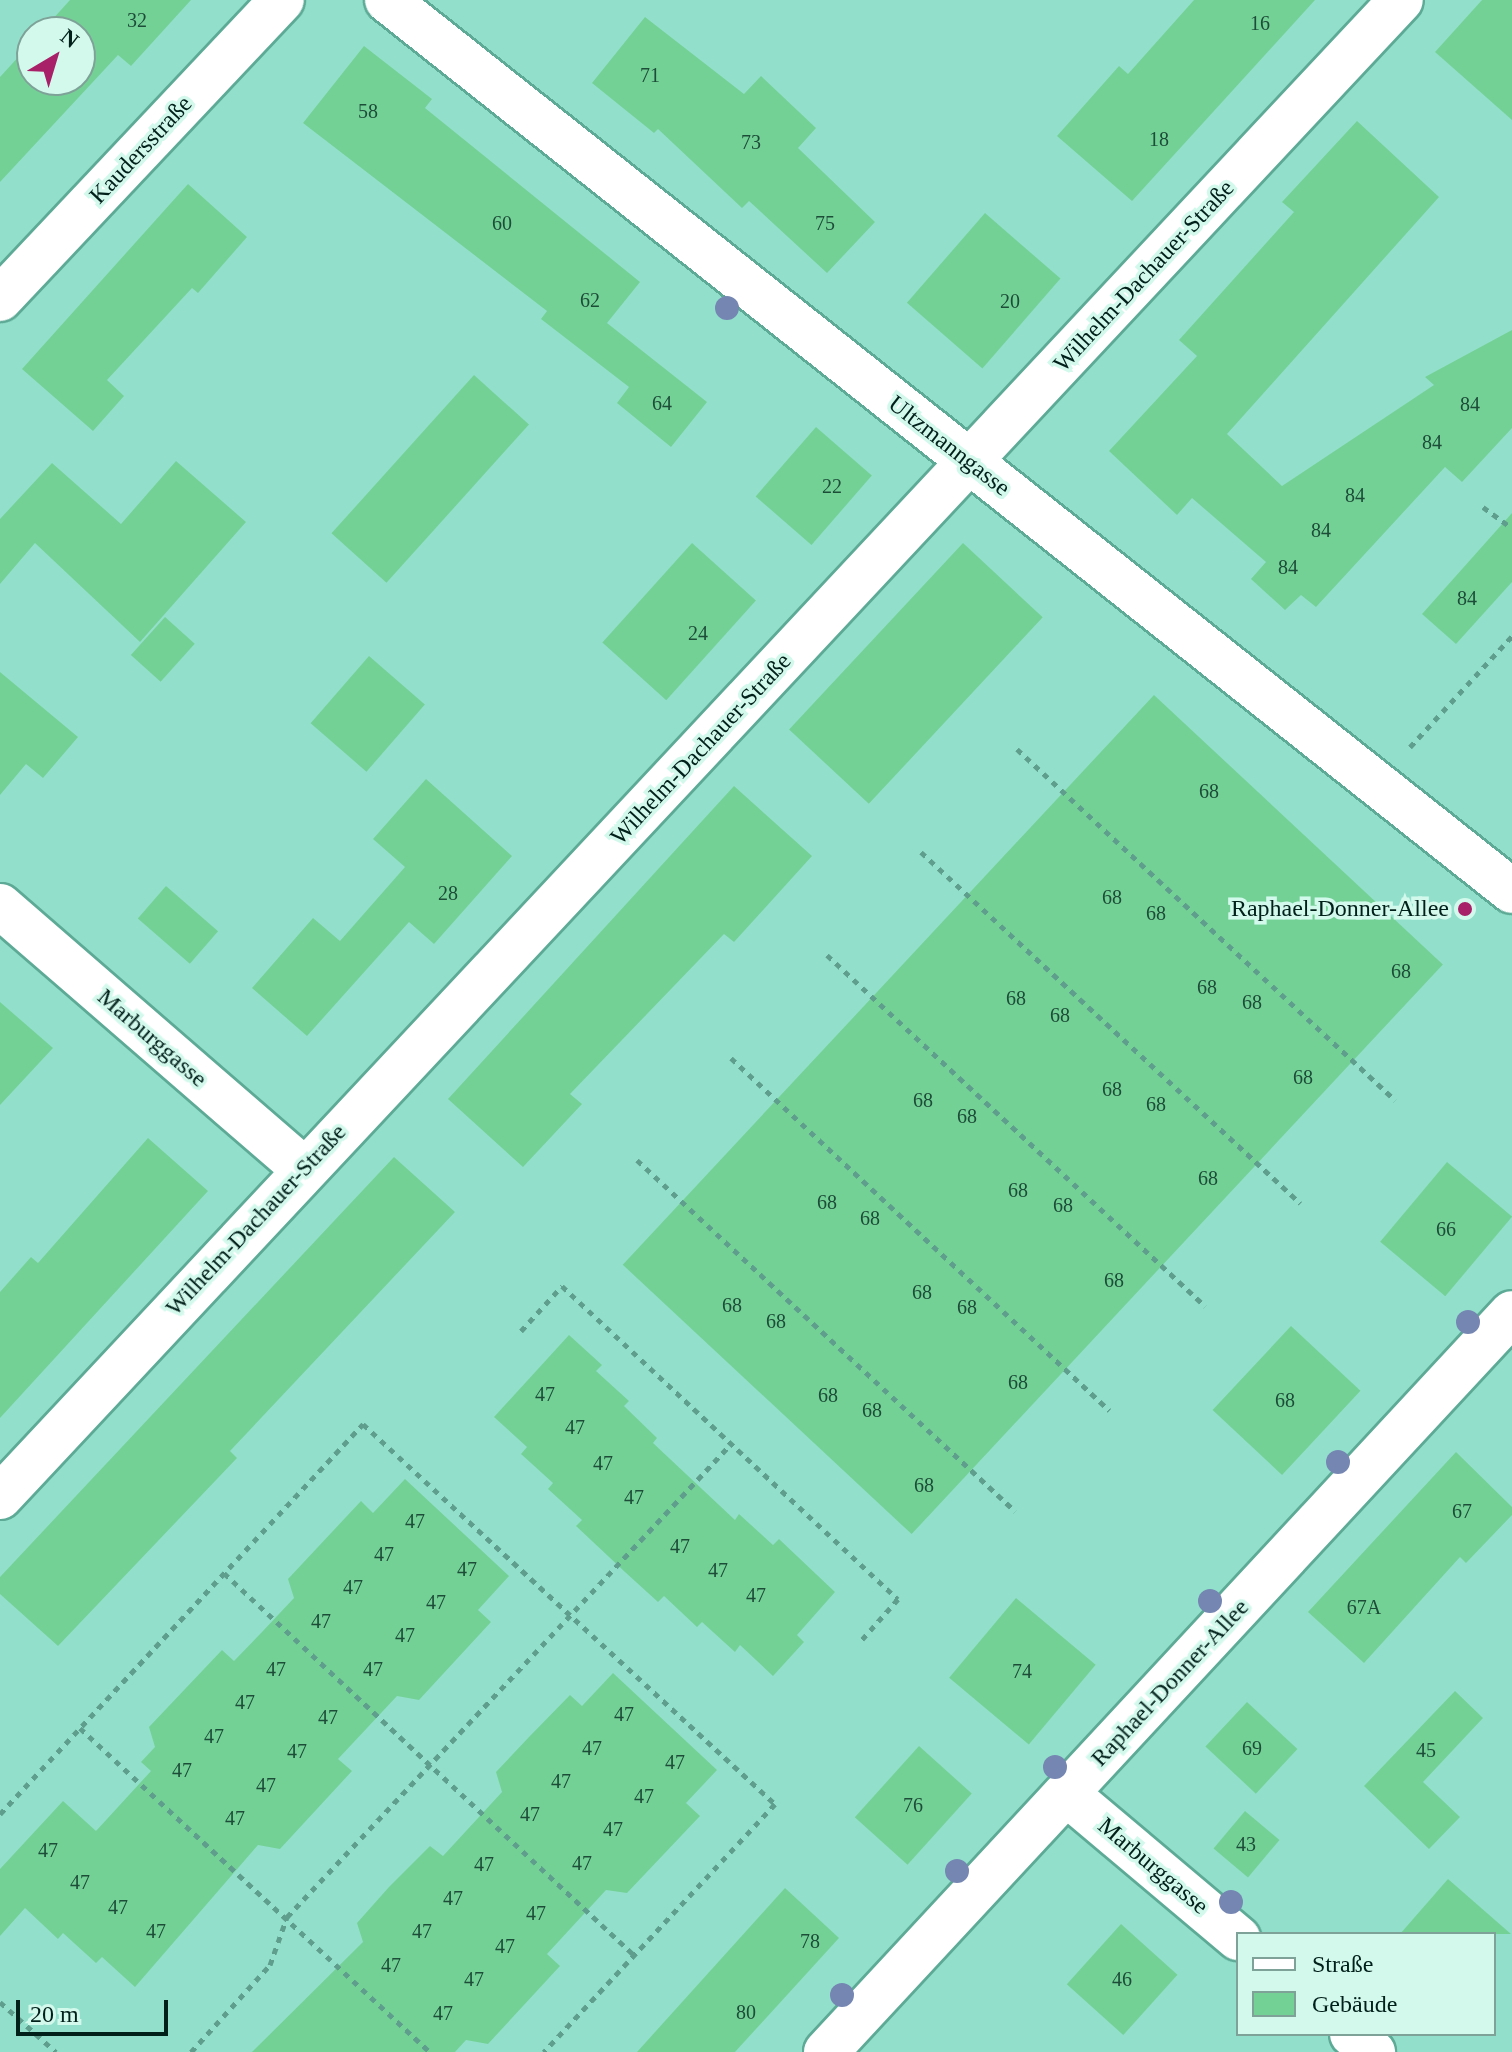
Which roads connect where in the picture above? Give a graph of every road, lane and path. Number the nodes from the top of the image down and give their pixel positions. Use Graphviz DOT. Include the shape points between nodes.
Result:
graph roads {
  1 [pos="282,0"];
  2 [pos="387,0"];
  3 [pos="1401,0"];
  4 [pos="0,299"];
  5 [pos="970,463"];
  6 [pos="1483,507"];
  7 [pos="1512,528"];
  8 [pos="1512,636"];
  9 [pos="1017,749"];
  10 [pos="1377,784"];
  11 [pos="921,852"];
  12 [pos="1512,891"];
  13 [pos="0,906"];
  14 [pos="827,955"];
  15 [pos="731,1058"];
  16 [pos="1395,1100"];
  17 [pos="637,1160"];
  18 [pos="304,1169"];
  19 [pos="1300,1203"];
  20 [pos="1205,1306"];
  21 [pos="1512,1313"];
  22 [pos="521,1331"];
  23 [pos="1109,1410"];
  24 [pos="731,1444"];
  25 [pos="0,1497"];
  26 [pos="1015,1511"];
  27 [pos="224,1573"];
  28 [pos="570,1615"];
  29 [pos="859,1643"];
  30 [pos="80,1728"];
  31 [pos="428,1766"];
  32 [pos="1067,1794"];
  33 [pos="0,1814"];
  34 [pos="287,1917"];
  35 [pos="1236,1936"];
  36 [pos="634,1955"];
  37 [pos="0,2002"];
  38 [pos="1354,2036"];
  39 [pos="56,2052"];
  40 [pos="191,2052"];
  41 [pos="430,2052"];
  42 [pos="544,2052"];
  43 [pos="826,2052"];
  44 [pos="1373,2052"];
  1 -- 4 [label="street, Kaudersstraße"];
  2 -- 5 [label="street, Ultzmanngasse"];
  3 -- 5 [label="street, Wilhelm-Dachauer-Straße"];
  5 -- 10 [label="street, Ultzmanngasse"];
  5 -- 18 [label="street, Wilhelm-Dachauer-Straße"];
  6 -- 7 [label="path"];
  8 -- 10 [label="path"];
  9 -- 16 [label="path"];
  10 -- 12 [label="street, Ultzmanngasse"];
  11 -- 19 [label="path"];
  13 -- 18 [label="street, Marburggasse"];
  14 -- 20 [label="path"];
  15 -- 23 [label="path"];
  17 -- 26 [label="path"];
  18 -- 25 [label="street, Wilhelm-Dachauer-Straße"];
  21 -- 32 [label="street, Raphael-Donner-Allee"];
  22 -- 24 [label="path" via="562,1286"];
  24 -- 28 [label="path"];
  24 -- 29 [label="path" via="898,1599"];
  27 -- 28 [label="path" via="363,1424"];
  27 -- 30 [label="path"];
  27 -- 31 [label="path"];
  28 -- 31 [label="path"];
  28 -- 36 [label="path" via="775,1804"];
  30 -- 33 [label="path"];
  30 -- 34 [label="path"];
  31 -- 34 [label="path"];
  31 -- 36 [label="path"];
  32 -- 35 [label="street, Marburggasse"];
  32 -- 43 [label="street, Raphael-Donner-Allee"];
  34 -- 40 [label="path" via="270,1965"];
  34 -- 41 [label="path"];
  36 -- 42 [label="path"];
  37 -- 39 [label="path"];
  38 -- 44 [label="street"];
}
